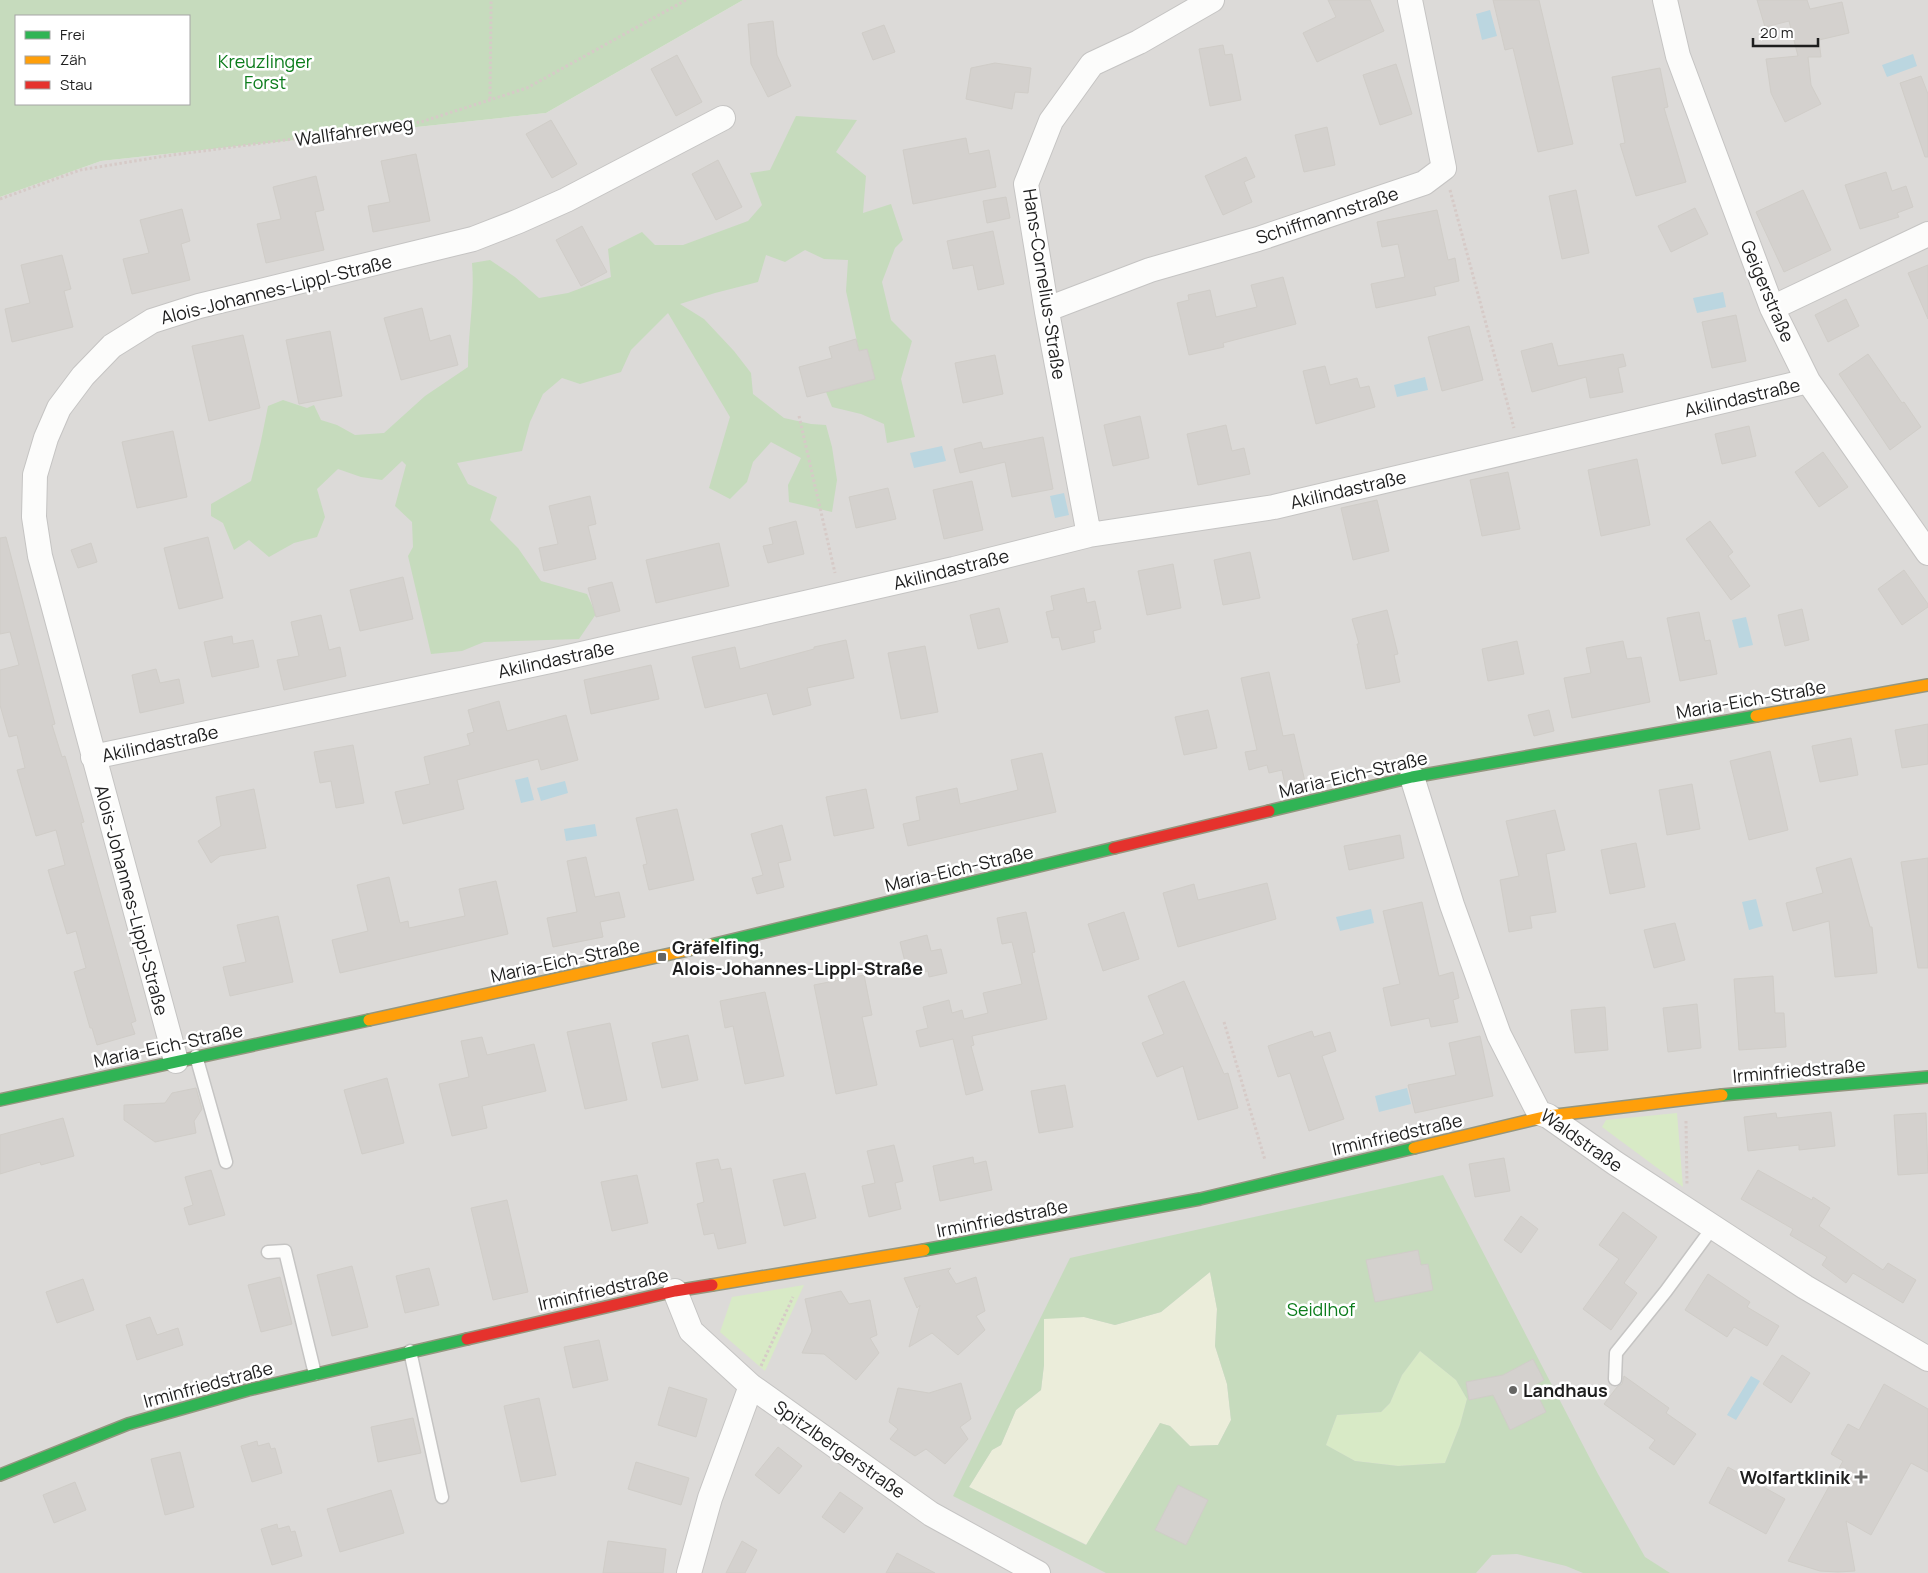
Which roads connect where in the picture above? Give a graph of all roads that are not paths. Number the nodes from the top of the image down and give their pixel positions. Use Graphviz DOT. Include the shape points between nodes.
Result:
graph roads {
  1 [pos="1212,0"];
  2 [pos="1410,0"];
  3 [pos="1665,0"];
  4 [pos="723,118"];
  5 [pos="1928,234"];
  6 [pos="1772,308"];
  7 [pos="1047,312"];
  8 [pos="1808,381"];
  9 [pos="1089,535"];
  10 [pos="1928,553"];
  11 [pos="1928,685"];
  12 [pos="93,757"];
  13 [pos="1412,777"];
  14 [pos="186,1058"];
  15 [pos="1928,1077"];
  16 [pos="0,1100"];
  17 [pos="1548,1116"];
  18 [pos="226,1162"];
  19 [pos="1713,1227"];
  20 [pos="268,1252"];
  21 [pos="675,1291"];
  22 [pos="410,1351"];
  23 [pos="1928,1359"];
  24 [pos="315,1374"];
  25 [pos="1615,1379"];
  26 [pos="751,1386"];
  27 [pos="0,1475"];
  28 [pos="442,1497"];
  29 [pos="689,1573"];
  30 [pos="1038,1573"];
  1 -- 7 [label="street, Hans-Cornelius-Straße" via="1139,42 1092,64 1051,121 1026,184"];
  2 -- 7 [label="street, Schiffmannstraße" via="1444,168 1424,183 1258,239 1150,270"];
  3 -- 6 [label="street, Geigerstraße" via="1678,56"];
  4 -- 12 [label="street, Alois-Johannes-Lippl-Straße" via="566,200 473,239 199,306 158,319 106,352 59,408 35,475 34,517 40,556"];
  5 -- 6 [label="street"];
  6 -- 8 [label="street, Geigerstraße"];
  7 -- 9 [label="street, Hans-Cornelius-Straße"];
  8 -- 9 [label="street, Akilindastraße" via="1274,506"];
  8 -- 10 [label="street, Geigerstraße"];
  9 -- 12 [label="street, Akilindastraße" via="555,660"];
  11 -- 13 [label="street, Maria-Eich-Straße"];
  12 -- 14 [label="street, Alois-Johannes-Lippl-Straße"];
  13 -- 14 [label="street, Maria-Eich-Straße" via="662,957"];
  13 -- 17 [label="street, Waldstraße" via="1452,905 1499,1035 1540,1113"];
  14 -- 16 [label="street, Maria-Eich-Straße"];
  14 -- 18 [label="lane"];
  15 -- 17 [label="street, Irminfriedstraße" via="1686,1098"];
  17 -- 19 [label="street, Waldstraße"];
  17 -- 21 [label="street, Irminfriedstraße" via="1200,1199 933,1249"];
  19 -- 23 [label="street, Waldstraße" via="1805,1287"];
  19 -- 25 [label="lane" via="1616,1353"];
  20 -- 24 [label="lane" via="284,1251"];
  21 -- 22 [label="street, Irminfriedstraße"];
  21 -- 26 [label="street, Spitzlbergerstraße" via="691,1331"];
  22 -- 24 [label="street, Irminfriedstraße"];
  22 -- 28 [label="lane"];
  24 -- 27 [label="street, Irminfriedstraße" via="128,1424"];
  26 -- 29 [label="street" via="710,1498"];
  26 -- 30 [label="street, Spitzlbergerstraße" via="932,1514"];
}
